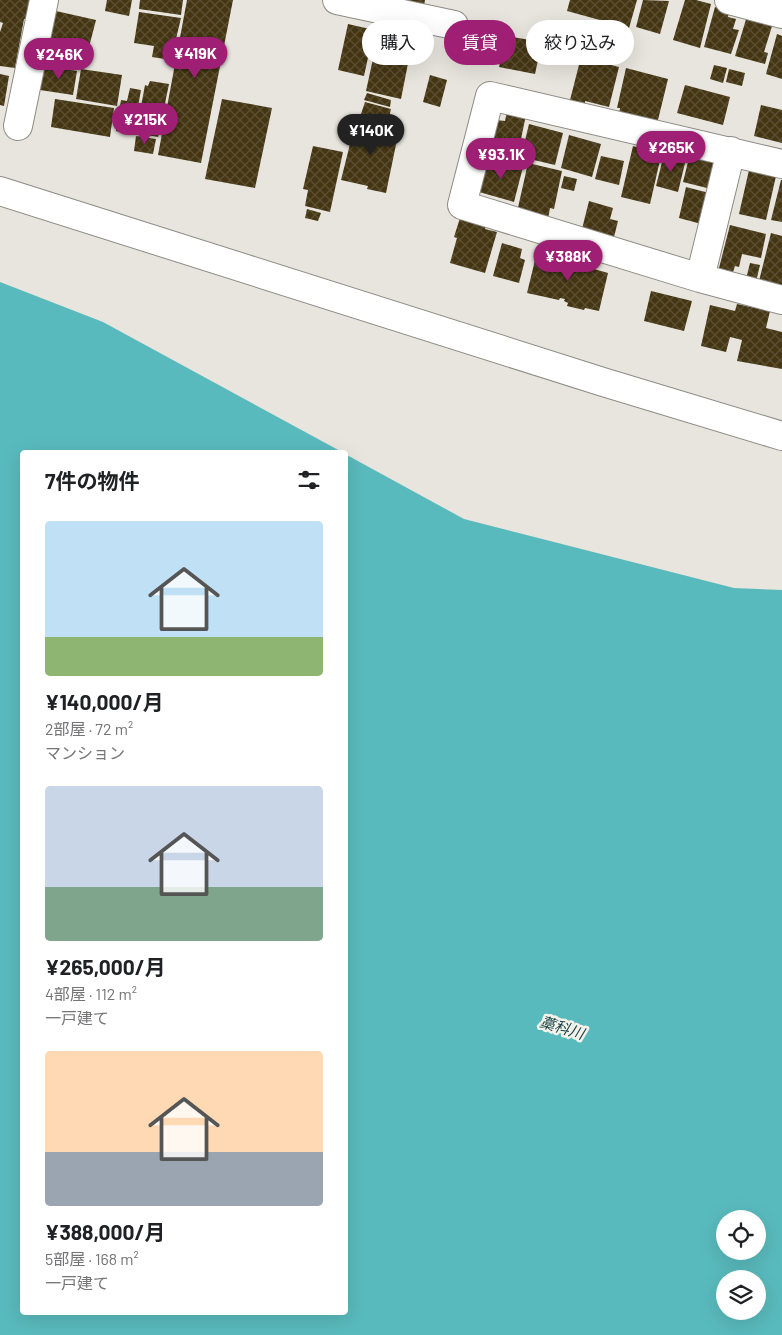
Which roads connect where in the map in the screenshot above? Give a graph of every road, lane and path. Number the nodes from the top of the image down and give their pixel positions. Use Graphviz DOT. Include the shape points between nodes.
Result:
graph roads {
  1 [pos="44,0"];
  2 [pos="337,0"];
  3 [pos="730,0"];
  4 [pos="782,14"];
  5 [pos="444,23"];
  6 [pos="18,126"];
  7 [pos="731,152"];
  8 [pos="782,164"];
  9 [pos="0,190"];
  10 [pos="700,278"];
  11 [pos="782,300"];
  12 [pos="782,436"];
  1 -- 6 [label="street"];
  2 -- 5 [label="street"];
  3 -- 4 [label="street"];
  7 -- 8 [label="street"];
  7 -- 10 [label="street"];
  7 -- 10 [label="street" via="490,96 462,205"];
  9 -- 12 [label="street"];
  10 -- 11 [label="street"];
}
